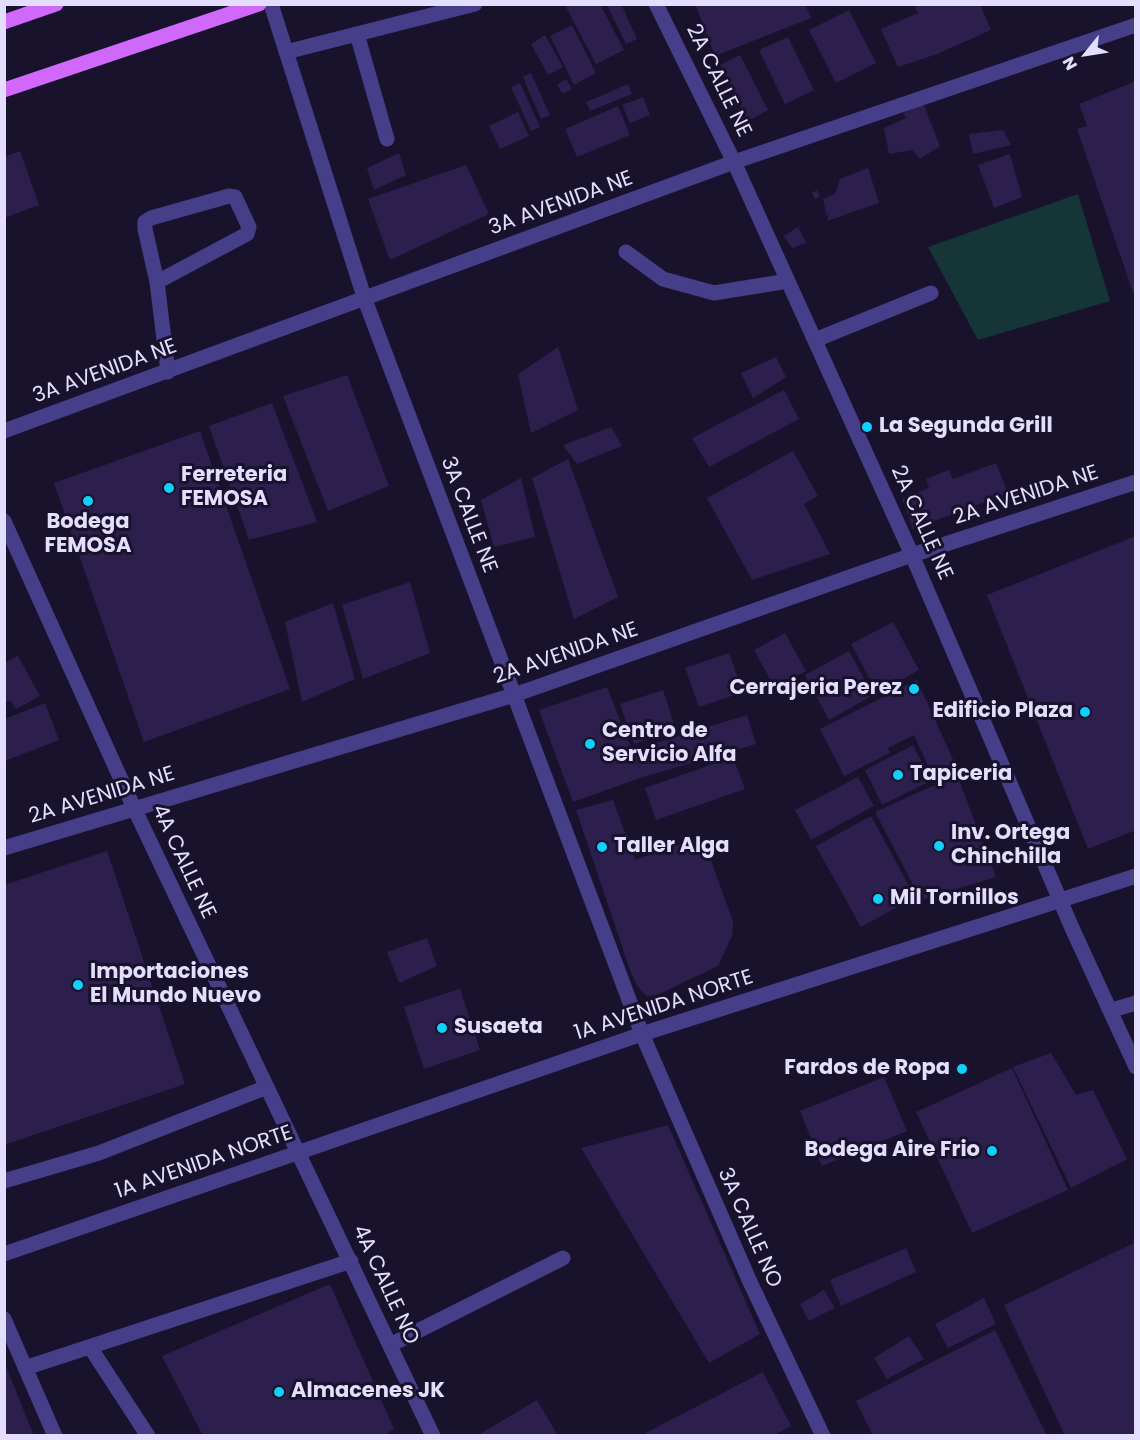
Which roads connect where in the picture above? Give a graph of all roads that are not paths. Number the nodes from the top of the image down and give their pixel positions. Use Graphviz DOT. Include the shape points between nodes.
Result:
graph roads {
  1 [pos="56,4"];
  2 [pos="259,4"];
  3 [pos="271,4"];
  4 [pos="475,4"];
  5 [pos="656,4"];
  6 [pos="4,22"];
  7 [pos="1136,25"];
  8 [pos="357,34"];
  9 [pos="286,52"];
  10 [pos="4,90"];
  11 [pos="387,139"];
  12 [pos="734,162"];
  13 [pos="626,252"];
  14 [pos="788,280"];
  15 [pos="157,282"];
  16 [pos="931,293"];
  17 [pos="364,300"];
  18 [pos="815,340"];
  19 [pos="168,372"];
  20 [pos="4,431"];
  21 [pos="1136,482"];
  22 [pos="4,521"];
  23 [pos="912,555"];
  24 [pos="514,695"];
  25 [pos="134,808"];
  26 [pos="4,848"];
  27 [pos="1136,876"];
  28 [pos="1061,900"];
  29 [pos="1136,1003"];
  30 [pos="1112,1010"];
  31 [pos="642,1034"];
  32 [pos="1136,1067"];
  33 [pos="267,1087"];
  34 [pos="300,1152"];
  35 [pos="4,1181"];
  36 [pos="4,1254"];
  37 [pos="563,1258"];
  38 [pos="351,1261"];
  39 [pos="4,1319"];
  40 [pos="390,1345"];
  41 [pos="90,1347"];
  42 [pos="26,1368"];
  43 [pos="55,1436"];
  44 [pos="148,1436"];
  45 [pos="433,1436"];
  46 [pos="823,1436"];
  1 -- 6 [label="main road"];
  2 -- 10 [label="main road"];
  3 -- 9 [label="street, 3A CALLE NE"];
  4 -- 8 [label="street"];
  5 -- 12 [label="street, 2A CALLE NE"];
  7 -- 12 [label="street, 3A AVENIDA NE"];
  8 -- 9 [label="street"];
  8 -- 11 [label="street"];
  9 -- 17 [label="street, 3A CALLE NE"];
  12 -- 14 [label="street, 2A CALLE NE"];
  12 -- 17 [label="street, 3A AVENIDA NE"];
  13 -- 14 [label="street" via="663,279 714,293"];
  14 -- 18 [label="street, 2A CALLE NE"];
  15 -- 15 [label="street" via="146,222 235,197 249,227 247,234"];
  15 -- 19 [label="street"];
  16 -- 18 [label="street"];
  17 -- 19 [label="street, 3A AVENIDA NE"];
  17 -- 24 [label="street, 3A CALLE NE"];
  18 -- 23 [label="street, 2A CALLE NE"];
  19 -- 20 [label="street, 3A AVENIDA NE"];
  21 -- 23 [label="street, 2A AVENIDA NE"];
  22 -- 25 [label="street, 4A CALLE NE"];
  23 -- 24 [label="street, 2A AVENIDA NE"];
  23 -- 28 [label="street, 2A CALLE NE"];
  24 -- 25 [label="street, 2A AVENIDA NE"];
  24 -- 31 [label="street, 3A CALLE NE"];
  25 -- 26 [label="street, 2A AVENIDA NE"];
  25 -- 33 [label="street, 4A CALLE NE"];
  27 -- 28 [label="street, 1A AVENIDA NORTE"];
  28 -- 30 [label="street, 2A CALLE NE"];
  28 -- 31 [label="street, 1A AVENIDA NORTE"];
  29 -- 30 [label="street"];
  30 -- 32 [label="street, 2A CALLE NE"];
  31 -- 34 [label="street, 1A AVENIDA NORTE"];
  31 -- 46 [label="street, 3A CALLE NO" via="750,1282"];
  33 -- 34 [label="street, 4A CALLE NE"];
  33 -- 35 [label="street" via="99,1153"];
  34 -- 36 [label="street, 1A AVENIDA NORTE"];
  34 -- 38 [label="street, 4A CALLE NO"];
  37 -- 40 [label="street"];
  38 -- 40 [label="street, 4A CALLE NO"];
  38 -- 41 [label="street"];
  39 -- 42 [label="street"];
  40 -- 45 [label="street, 4A CALLE NO"];
  41 -- 42 [label="street"];
  41 -- 44 [label="street"];
  42 -- 43 [label="street"];
}
